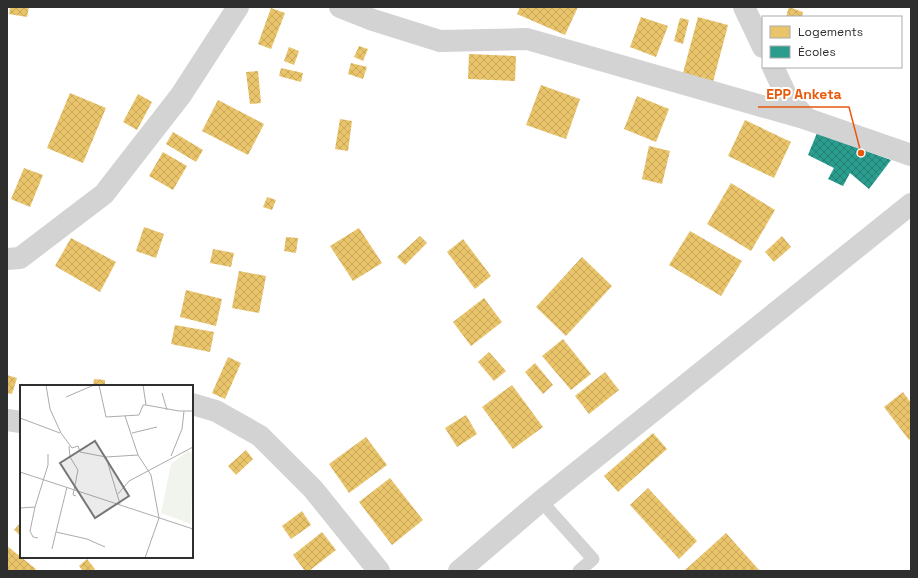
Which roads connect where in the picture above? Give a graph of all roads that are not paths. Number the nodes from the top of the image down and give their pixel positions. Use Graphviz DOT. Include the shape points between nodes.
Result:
graph roads {
  1 [pos="238,7"];
  2 [pos="340,7"];
  3 [pos="744,7"];
  4 [pos="762,45"];
  5 [pos="772,68"];
  6 [pos="807,119"];
  7 [pos="911,155"];
  8 [pos="911,204"];
  9 [pos="7,259"];
  10 [pos="193,404"];
  11 [pos="7,420"];
  12 [pos="20,422"];
  13 [pos="541,501"];
  14 [pos="379,571"];
  15 [pos="459,571"];
  16 [pos="579,571"];
  1 -- 9 [label="street" via="181,95 104,194 20,258"];
  2 -- 6 [label="street" via="440,41 526,39"];
  3 -- 4 [label="street"];
  5 -- 6 [label="street" via="787,97"];
  6 -- 7 [label="street"];
  8 -- 13 [label="street"];
  10 -- 14 [label="street" via="216,411 260,436 313,489"];
  11 -- 12 [label="street"];
  13 -- 15 [label="street"];
  13 -- 16 [label="lane" via="593,559"];
}
